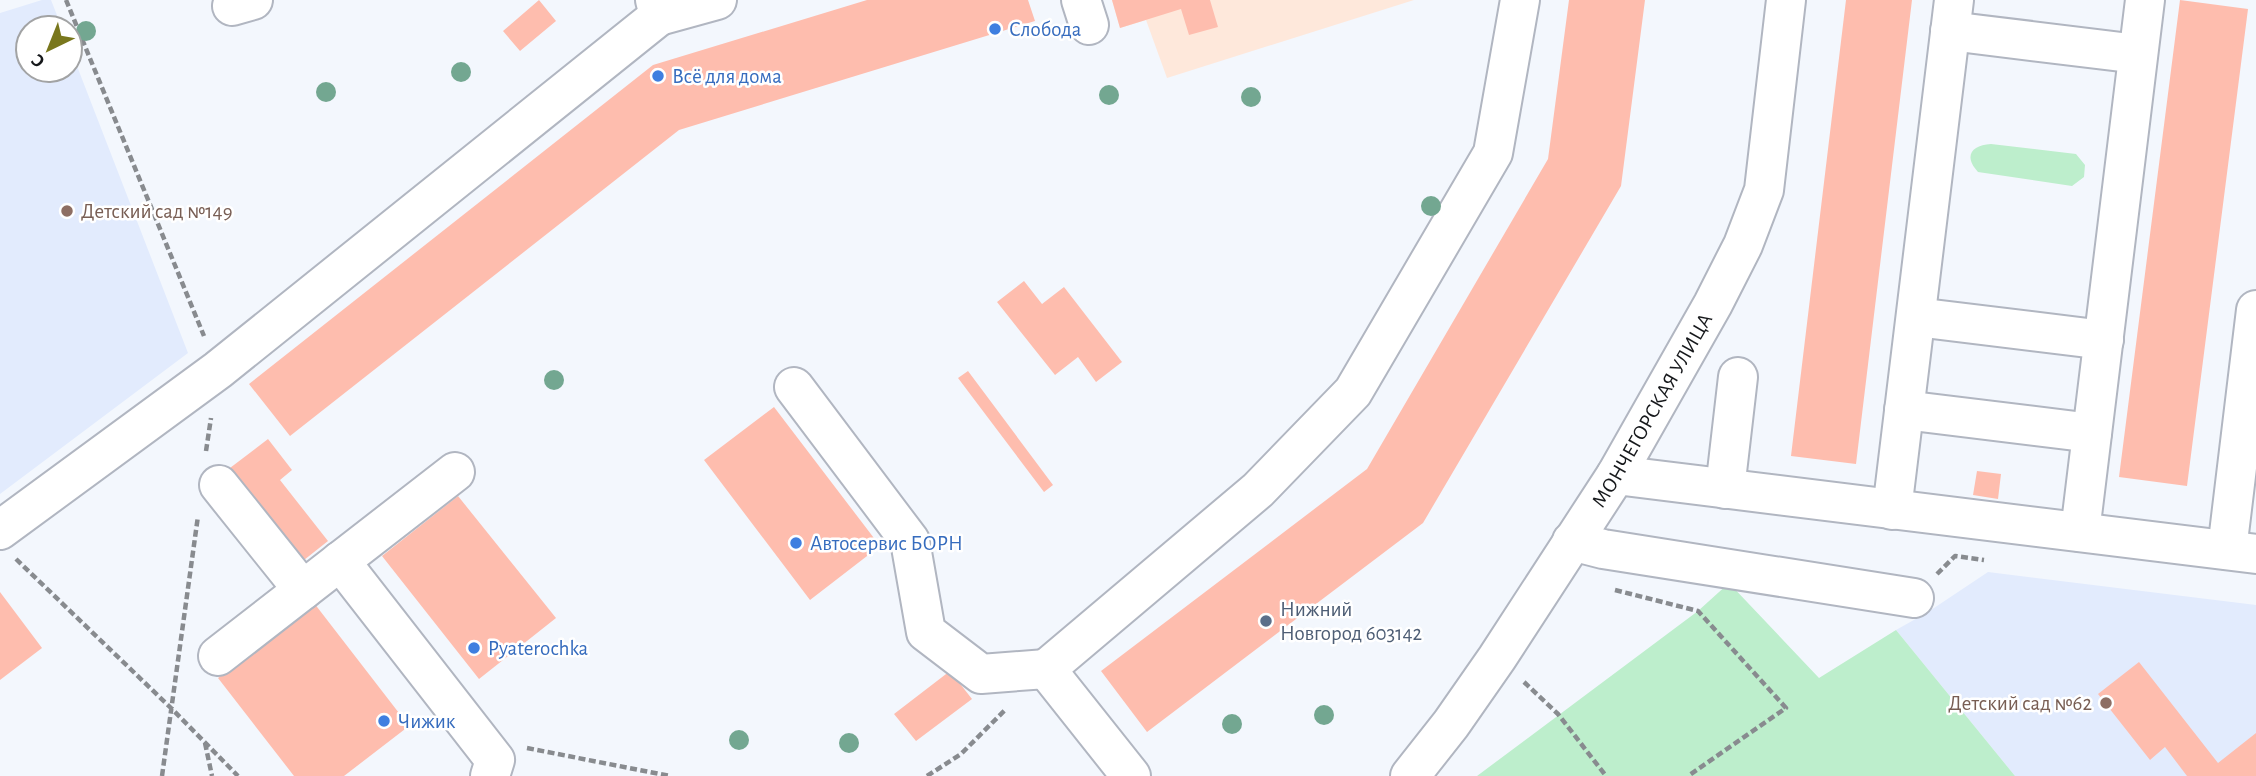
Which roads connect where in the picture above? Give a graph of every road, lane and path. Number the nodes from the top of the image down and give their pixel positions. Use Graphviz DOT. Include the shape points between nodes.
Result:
graph roads {
  1 [pos="717,0"];
  2 [pos="1520,0"];
  3 [pos="1786,0"];
  4 [pos="2145,0"];
  5 [pos="657,8"];
  6 [pos="1952,16"];
  7 [pos="2138,54"];
  8 [pos="2256,310"];
  9 [pos="1916,317"];
  10 [pos="2104,340"];
  11 [pos="2253,357"];
  12 [pos="1738,377"];
  13 [pos="794,387"];
  14 [pos="1904,410"];
  15 [pos="2092,433"];
  16 [pos="2248,449"];
  17 [pos="455,472"];
  18 [pos="1616,475"];
  19 [pos="219,485"];
  20 [pos="1725,489"];
  21 [pos="1892,510"];
  22 [pos="2080,533"];
  23 [pos="1573,541"];
  24 [pos="5,542"];
  25 [pos="2241,552"];
  26 [pos="340,561"];
  27 [pos="1996,561"];
  28 [pos="1604,588"];
  29 [pos="303,590"];
  30 [pos="1914,598"];
  31 [pos="218,656"];
  32 [pos="1497,658"];
  33 [pos="1046,669"];
  34 [pos="1008,707"];
  35 [pos="478,738"];
  36 [pos="205,743"];
  37 [pos="642,774"];
  38 [pos="1128,775"];
  39 [pos="212,776"];
  40 [pos="238,776"];
  41 [pos="490,776"];
  42 [pos="670,776"];
  43 [pos="927,776"];
  44 [pos="1410,776"];
  45 [pos="1606,776"];
  46 [pos="1688,776"];
  1 -- 5 [label="street"];
  2 -- 33 [label="street" via="1493,153 1353,392 1258,490"];
  3 -- 18 [label="street, МОНЧЕГОРСКАЯ УЛИЦА" via="1764,190 1713,304"];
  4 -- 7 [label="street"];
  5 -- 24 [label="street"];
  6 -- 7 [label="street"];
  6 -- 9 [label="street"];
  7 -- 10 [label="street"];
  8 -- 11 [label="street"];
  9 -- 10 [label="street"];
  9 -- 14 [label="street"];
  10 -- 15 [label="street"];
  11 -- 16 [label="street"];
  12 -- 20 [label="street"];
  13 -- 33 [label="street" via="910,541 926,632 981,674"];
  14 -- 15 [label="street"];
  14 -- 21 [label="street"];
  15 -- 22 [label="street"];
  16 -- 25 [label="street"];
  17 -- 26 [label="street"];
  18 -- 20 [label="street"];
  18 -- 23 [label="street, МОНЧЕГОРСКАЯ УЛИЦА"];
  19 -- 29 [label="street"];
  20 -- 21 [label="street"];
  21 -- 22 [label="street"];
  22 -- 25 [label="street"];
  23 -- 30 [label="street"];
  23 -- 32 [label="street, МОНЧЕГОРСКАЯ УЛИЦА"];
  24 -- 36 [label="path"];
  26 -- 29 [label="street"];
  26 -- 35 [label="street"];
  27 -- 30 [label="path" via="1955,556"];
  28 -- 46 [label="path" via="1698,611 1786,708"];
  29 -- 31 [label="street"];
  32 -- 44 [label="street, МОНЧЕГОРСКАЯ УЛИЦА"];
  32 -- 45 [label="path" via="1558,714"];
  33 -- 38 [label="street"];
  34 -- 43 [label="path" via="961,754"];
  35 -- 37 [label="path"];
  35 -- 41 [label="street" via="495,760"];
  36 -- 39 [label="path"];
  36 -- 40 [label="path"];
  37 -- 42 [label="path"];
}
